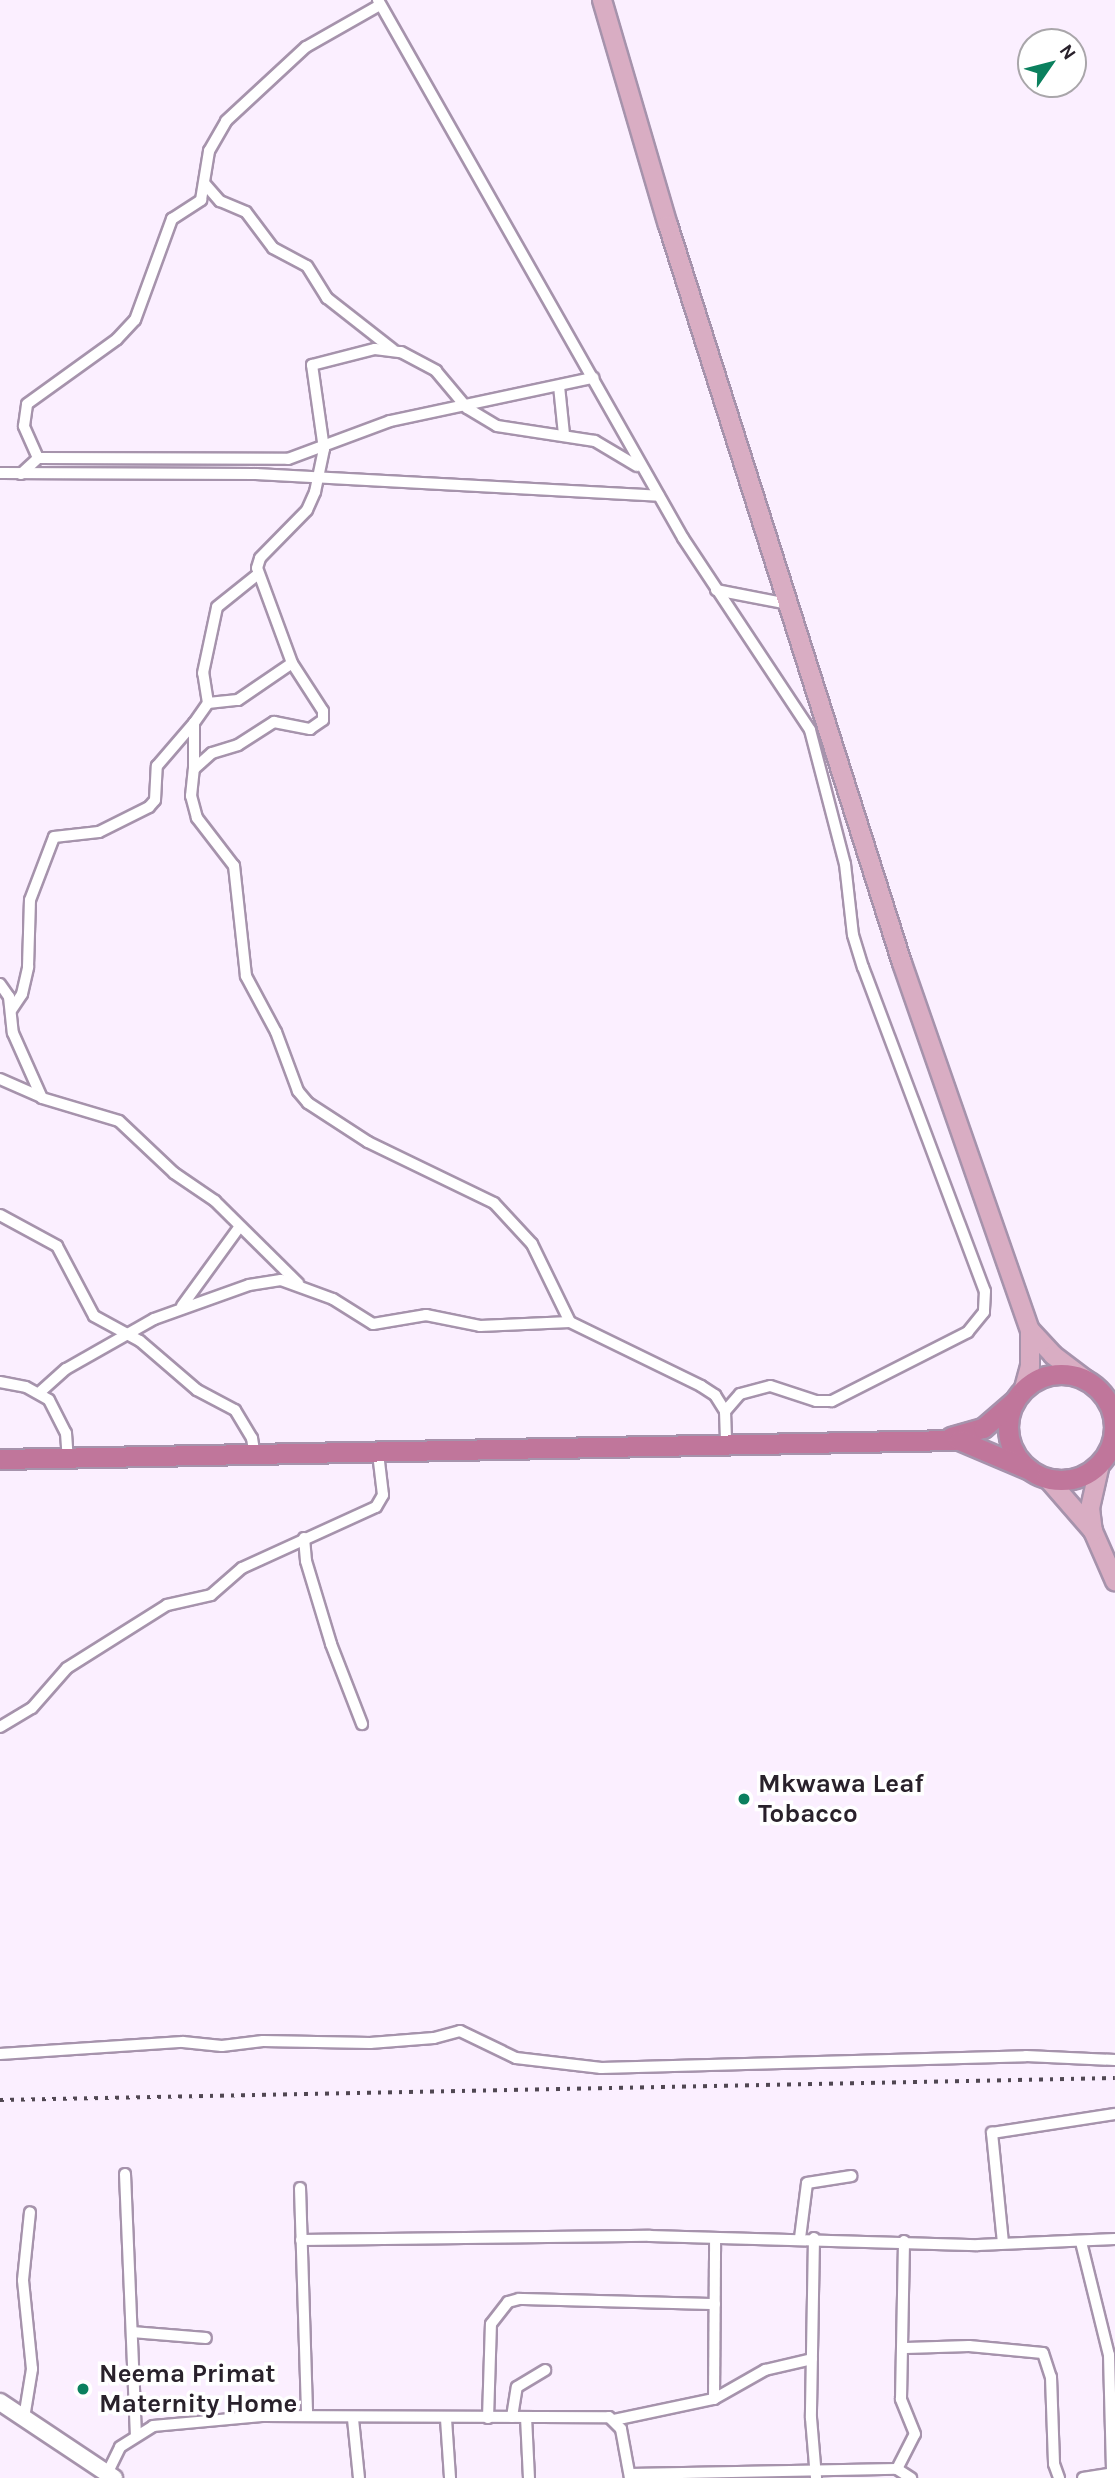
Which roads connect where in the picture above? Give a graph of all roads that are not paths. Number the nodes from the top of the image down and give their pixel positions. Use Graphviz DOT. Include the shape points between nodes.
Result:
graph roads {
  1 [pos="602,0"];
  2 [pos="379,3"];
  3 [pos="205,184"];
  4 [pos="393,349"];
  5 [pos="593,378"];
  6 [pos="559,386"];
  7 [pos="467,408"];
  8 [pos="565,434"];
  9 [pos="324,449"];
  10 [pos="38,458"];
  11 [pos="0,473"];
  12 [pos="22,474"];
  13 [pos="646,475"];
  14 [pos="319,478"];
  15 [pos="658,495"];
  16 [pos="258,574"];
  17 [pos="716,590"];
  18 [pos="788,604"];
  19 [pos="292,663"];
  20 [pos="208,703"];
  21 [pos="194,723"];
  22 [pos="194,769"];
  23 [pos="0,984"];
  24 [pos="12,1009"];
  25 [pos="6,1024"];
  26 [pos="0,1079"];
  27 [pos="42,1098"];
  28 [pos="0,1215"];
  29 [pos="238,1229"];
  30 [pos="311,1294"];
  31 [pos="181,1306"];
  32 [pos="570,1322"];
  33 [pos="1030,1329"];
  34 [pos="126,1334"];
  35 [pos="1086,1380"];
  36 [pos="0,1382"];
  37 [pos="39,1393"];
  38 [pos="1020,1393"];
  39 [pos="1108,1397"];
  40 [pos="725,1411"];
  41 [pos="940,1441"];
  42 [pos="726,1448"];
  43 [pos="378,1453"];
  44 [pos="255,1456"];
  45 [pos="1107,1456"];
  46 [pos="0,1459"];
  47 [pos="68,1459"];
  48 [pos="1030,1470"];
  49 [pos="1048,1479"];
  50 [pos="1093,1531"];
  51 [pos="304,1538"];
  52 [pos="1115,1581"];
  53 [pos="362,1724"];
  54 [pos="0,1727"];
  55 [pos="0,2054"];
  56 [pos="1115,2060"];
  57 [pos="1115,2114"];
  58 [pos="125,2174"];
  59 [pos="851,2176"];
  60 [pos="300,2188"];
  61 [pos="30,2212"];
  62 [pos="800,2238"];
  63 [pos="814,2238"];
  64 [pos="1115,2239"];
  65 [pos="301,2240"];
  66 [pos="715,2240"];
  67 [pos="904,2241"];
  68 [pos="1081,2242"];
  69 [pos="1003,2243"];
  70 [pos="715,2304"];
  71 [pos="132,2332"];
  72 [pos="206,2338"];
  73 [pos="906,2348"];
  74 [pos="812,2359"];
  75 [pos="545,2370"];
  76 [pos="714,2399"];
  77 [pos="3,2406"];
  78 [pos="307,2416"];
  79 [pos="512,2417"];
  80 [pos="526,2417"];
  81 [pos="24,2418"];
  82 [pos="488,2418"];
  83 [pos="353,2419"];
  84 [pos="446,2420"];
  85 [pos="614,2420"];
  86 [pos="136,2434"];
  87 [pos="897,2469"];
  88 [pos="1113,2473"];
  89 [pos="815,2474"];
  90 [pos="108,2476"];
  91 [pos="630,2476"];
  92 [pos="718,2477"];
  93 [pos="359,2478"];
  94 [pos="450,2478"];
  95 [pos="529,2478"];
  96 [pos="911,2478"];
  97 [pos="1059,2478"];
  98 [pos="1083,2478"];
  1 -- 18 [label="main road"];
  2 -- 3 [label="street" via="306,47 236,110 209,151"];
  2 -- 5 [label="street"];
  3 -- 4 [label="street" via="220,201 240,206 274,248 307,266 327,298"];
  3 -- 10 [label="street" via="198,203 172,219 135,320 117,339 27,404 24,426"];
  4 -- 7 [label="street" via="436,371"];
  4 -- 9 [label="street" via="366,350 312,365"];
  5 -- 6 [label="street"];
  5 -- 13 [label="street"];
  6 -- 7 [label="street"];
  6 -- 8 [label="street"];
  7 -- 8 [label="street" via="511,430"];
  7 -- 9 [label="street" via="370,426"];
  8 -- 13 [label="street" via="611,448"];
  9 -- 10 [label="street" via="266,462"];
  9 -- 14 [label="street"];
  10 -- 12 [label="street"];
  11 -- 12 [label="street"];
  12 -- 14 [label="street"];
  13 -- 15 [label="street"];
  14 -- 15 [label="street"];
  14 -- 16 [label="street" via="307,510 260,558"];
  15 -- 17 [label="street"];
  16 -- 19 [label="street"];
  16 -- 20 [label="street" via="217,607 203,673"];
  17 -- 18 [label="street"];
  17 -- 40 [label="street" via="810,730 845,864 857,946 976,1260 986,1301 981,1320 968,1332 832,1401 816,1401 770,1386 740,1394"];
  18 -- 33 [label="main road" via="902,963"];
  19 -- 20 [label="street" via="238,700"];
  19 -- 22 [label="street" via="323,711 317,727 300,728 280,721 266,724 238,745 202,759"];
  20 -- 21 [label="street"];
  21 -- 22 [label="street"];
  21 -- 24 [label="street" via="157,766 155,800 149,807 99,832 54,837 30,900 28,967 22,994"];
  22 -- 32 [label="street" via="192,808 234,866 246,976 276,1032 298,1091 368,1142 494,1203 532,1244"];
  23 -- 24 [label="street"];
  24 -- 25 [label="street"];
  25 -- 27 [label="street"];
  26 -- 27 [label="street"];
  27 -- 29 [label="street" via="119,1121 174,1173 215,1201"];
  28 -- 34 [label="street" via="57,1246 86,1307"];
  29 -- 30 [label="street" via="268,1251"];
  29 -- 31 [label="street"];
  30 -- 31 [label="street" via="297,1283 265,1281"];
  30 -- 32 [label="street" via="333,1299 373,1324 426,1315 470,1326"];
  31 -- 34 [label="street"];
  32 -- 40 [label="street" via="701,1386 715,1395"];
  33 -- 35 [label="main road" via="1053,1355"];
  33 -- 38 [label="main road" via="1030,1366"];
  34 -- 37 [label="street" via="66,1369"];
  34 -- 44 [label="street" via="149,1347 197,1390 235,1410 252,1438"];
  35 -- 38 [label="highway" via="1065,1374 1042,1377"];
  35 -- 39 [label="highway"];
  36 -- 37 [label="street"];
  37 -- 47 [label="street" via="58,1414"];
  38 -- 41 [label="highway" via="983,1428"];
  38 -- 48 [label="highway" via="1009,1417 1009,1437 1016,1456"];
  39 -- 45 [label="highway" via="1114,1436"];
  40 -- 42 [label="street"];
  41 -- 42 [label="highway"];
  41 -- 48 [label="highway" via="973,1445"];
  42 -- 43 [label="highway"];
  43 -- 44 [label="highway"];
  43 -- 51 [label="street" via="383,1495 376,1507"];
  44 -- 47 [label="highway"];
  45 -- 49 [label="highway" via="1085,1475"];
  45 -- 50 [label="main road" via="1090,1508"];
  46 -- 47 [label="highway"];
  48 -- 49 [label="highway"];
  49 -- 50 [label="main road"];
  50 -- 52 [label="main road"];
  51 -- 53 [label="street" via="306,1561 331,1644"];
  51 -- 54 [label="street" via="242,1568 211,1595 167,1605 81,1658 57,1676 32,1708"];
  55 -- 56 [label="street" via="183,2042 222,2046 263,2041 370,2043 460,2031 516,2058 601,2068 1026,2056"];
  57 -- 69 [label="street" via="992,2133"];
  58 -- 71 [label="street"];
  59 -- 62 [label="street" via="807,2183"];
  60 -- 65 [label="street"];
  61 -- 81 [label="street" via="23,2280 33,2369"];
  62 -- 63 [label="street"];
  62 -- 66 [label="street"];
  63 -- 67 [label="street"];
  63 -- 74 [label="street"];
  64 -- 68 [label="street"];
  65 -- 66 [label="street" via="650,2236"];
  65 -- 78 [label="street" via="307,2305"];
  66 -- 70 [label="street"];
  67 -- 69 [label="street"];
  67 -- 73 [label="street"];
  68 -- 69 [label="street"];
  68 -- 88 [label="street" via="1109,2355"];
  70 -- 76 [label="street"];
  70 -- 82 [label="street" via="509,2302 491,2324"];
  71 -- 72 [label="street"];
  71 -- 86 [label="street"];
  73 -- 87 [label="street" via="901,2399 915,2434"];
  73 -- 97 [label="street" via="961,2345 1043,2353 1051,2377 1054,2464"];
  74 -- 76 [label="street" via="765,2370"];
  74 -- 89 [label="street"];
  75 -- 79 [label="street" via="517,2388"];
  76 -- 85 [label="street"];
  77 -- 81 [label="main road"];
  78 -- 83 [label="street"];
  78 -- 86 [label="street" via="196,2418"];
  79 -- 80 [label="street"];
  79 -- 82 [label="street"];
  80 -- 85 [label="street"];
  80 -- 95 [label="street"];
  81 -- 90 [label="main road"];
  82 -- 84 [label="street"];
  83 -- 84 [label="street"];
  83 -- 93 [label="street"];
  84 -- 94 [label="street"];
  85 -- 91 [label="street" via="621,2429"];
  86 -- 90 [label="street" via="120,2447"];
  87 -- 89 [label="street"];
  87 -- 96 [label="street"];
  88 -- 98 [label="street"];
  89 -- 92 [label="street"];
  91 -- 92 [label="street"];
}
